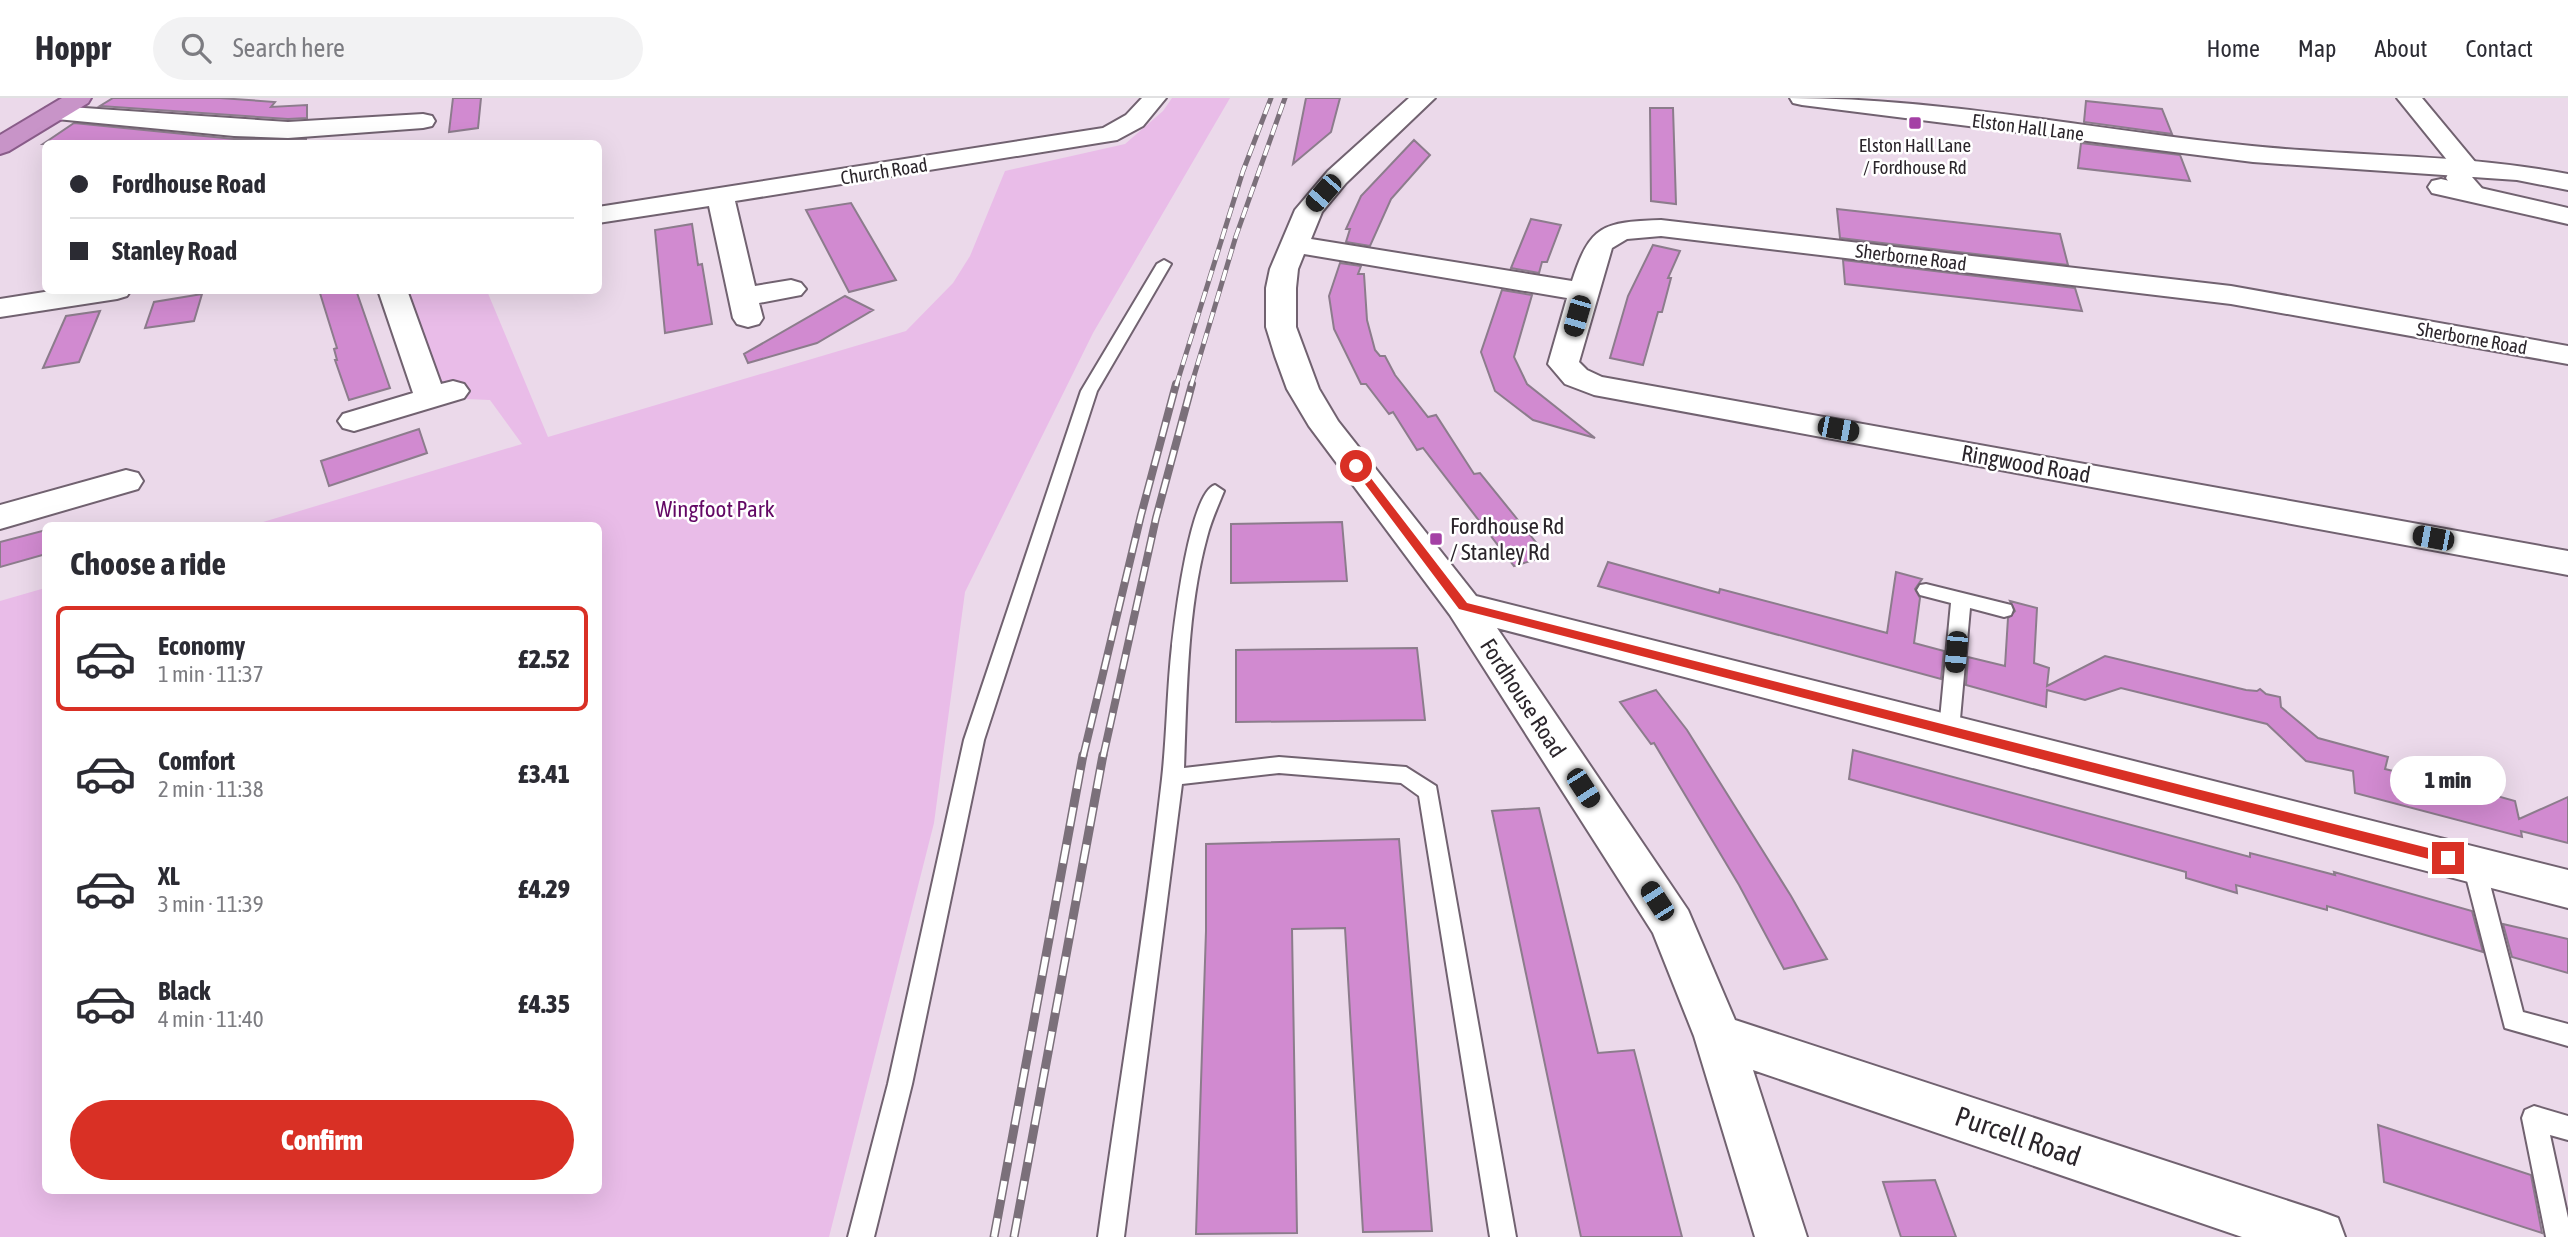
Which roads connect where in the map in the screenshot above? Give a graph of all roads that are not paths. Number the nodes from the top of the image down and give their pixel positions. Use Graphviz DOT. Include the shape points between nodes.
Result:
graph roads {
  1 [pos="79,98"];
  2 [pos="1154,98"];
  3 [pos="1423,98"];
  4 [pos="1802,98"];
  5 [pos="2409,98"];
  6 [pos="55,106"];
  7 [pos="423,122"];
  8 [pos="0,130"];
  9 [pos="0,146"];
  10 [pos="2471,181"];
  11 [pos="2568,182"];
  12 [pos="721,197"];
  13 [pos="602,214"];
  14 [pos="2568,216"];
  15 [pos="1293,244"];
  16 [pos="1164,264"];
  17 [pos="791,289"];
  18 [pos="1583,292"];
  19 [pos="91,294"];
  20 [pos="394,294"];
  21 [pos="0,308"];
  22 [pos="2566,359"];
  23 [pos="355,421"];
  24 [pos="127,481"];
  25 [pos="1215,491"];
  26 [pos="0,517"];
  27 [pos="2568,563"];
  28 [pos="1926,590"];
  29 [pos="1961,600"];
  30 [pos="1463,606"];
  31 [pos="2004,610"];
  32 [pos="1948,730"];
  33 [pos="1173,776"];
  34 [pos="2474,865"];
  35 [pos="2568,889"];
  36 [pos="1718,1035"];
  37 [pos="2568,1035"];
  38 [pos="2568,1128"];
  39 [pos="861,1237"];
  40 [pos="1111,1237"];
  41 [pos="1503,1237"];
  42 [pos="1781,1237"];
  43 [pos="2319,1237"];
  44 [pos="2559,1237"];
  1 -- 6 [label="highway"];
  2 -- 12 [label="street, Church Road" via="1127,128 1108,135"];
  3 -- 15 [label="street, Fordhouse Road" via="1337,177 1309,209"];
  4 -- 10 [label="street, Elston Hall Lane"];
  5 -- 10 [label="street"];
  6 -- 7 [label="street" via="234,128 334,129"];
  6 -- 8 [label="highway"];
  6 -- 9 [label="highway"];
  10 -- 11 [label="street, Elston Hall Lane" via="2517,172"];
  10 -- 14 [label="street, Elston Hall Lane"];
  12 -- 13 [label="street, Church Road"];
  12 -- 17 [label="street" via="746,308"];
  15 -- 18 [label="street"];
  15 -- 30 [label="street, Fordhouse Road" via="1279,303 1281,327 1303,389 1325,426"];
  16 -- 39 [label="lane" via="1088,391 974,740 900,1084"];
  18 -- 22 [label="street, Sherborne Road" via="1599,244 1607,236 1661,228 2167,286"];
  18 -- 27 [label="street, Ringwood Road" via="1563,363 1594,385"];
  19 -- 21 [label="street"];
  20 -- 23 [label="street" via="442,394"];
  24 -- 26 [label="street"];
  25 -- 33 [label="lane" via="1198,537 1187,598"];
  28 -- 29 [label="lane"];
  29 -- 31 [label="lane"];
  29 -- 32 [label="lane"];
  30 -- 32 [label="street"];
  30 -- 36 [label="street, Fordhouse Road" via="1672,924"];
  32 -- 34 [label="street"];
  33 -- 40 [label="lane"];
  33 -- 41 [label="lane" via="1279,765 1406,775 1429,792"];
  34 -- 35 [label="street"];
  34 -- 37 [label="lane" via="2513,1020"];
  36 -- 42 [label="street, Fordhouse Road"];
  36 -- 43 [label="street, Purcell Road"];
  38 -- 44 [label="lane" via="2534,1118"];
}
